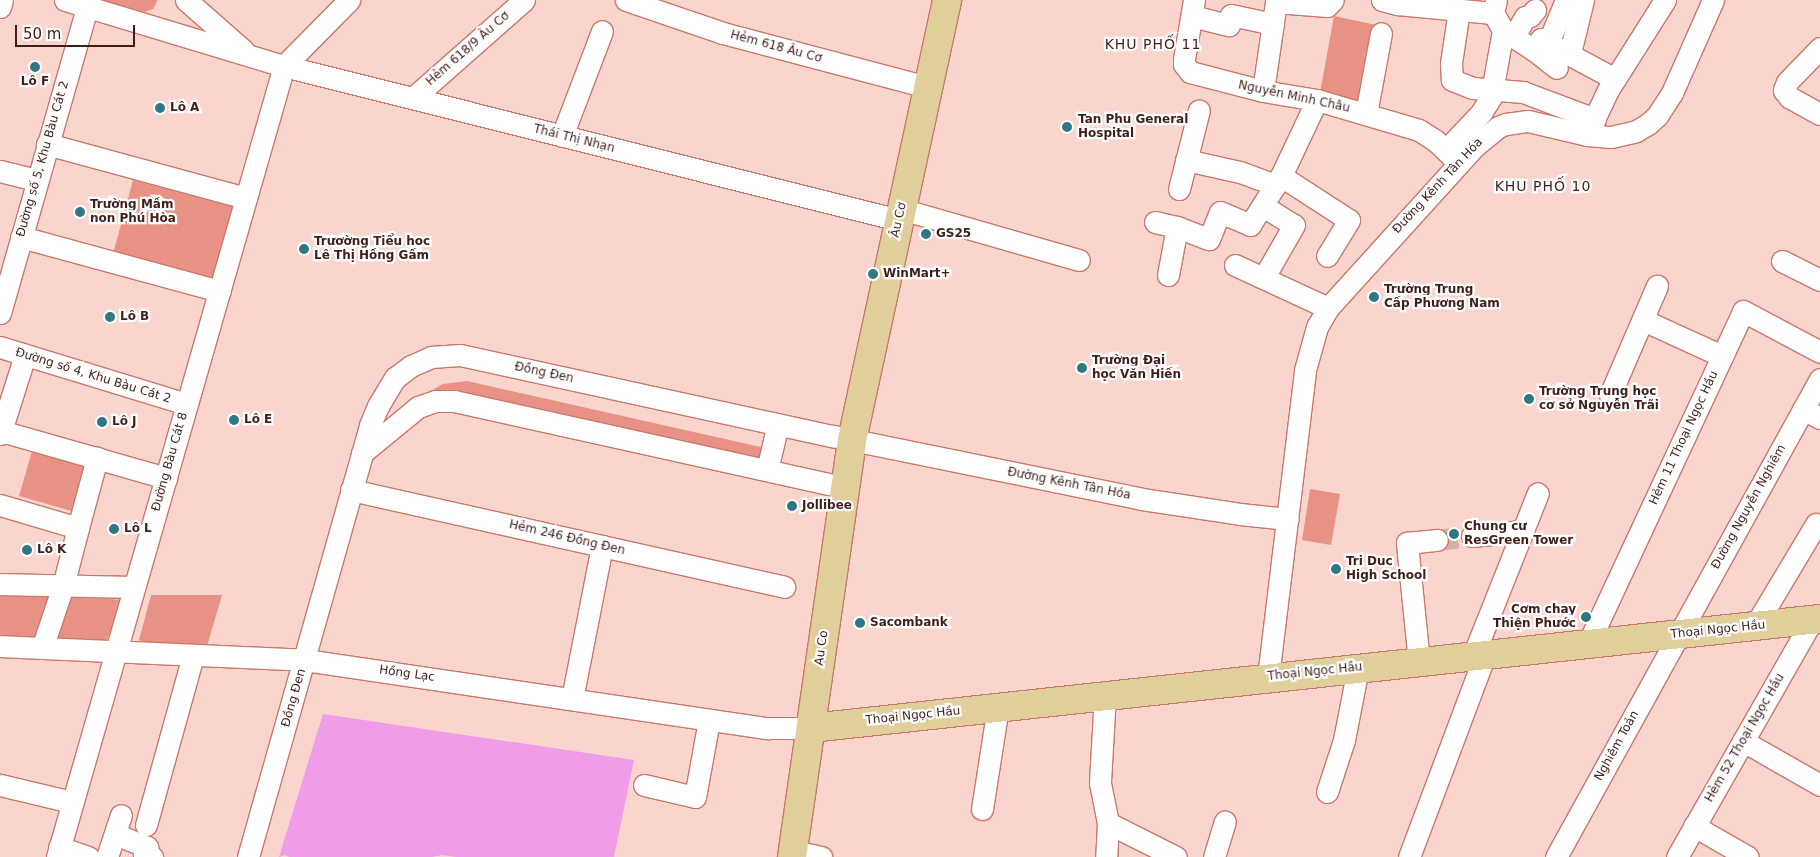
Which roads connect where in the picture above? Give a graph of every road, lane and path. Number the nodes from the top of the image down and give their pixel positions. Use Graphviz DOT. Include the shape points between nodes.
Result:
graph roads {
  1 [pos="2,0"];
  2 [pos="65,0"];
  3 [pos="186,0"];
  4 [pos="524,0"];
  5 [pos="626,0"];
  6 [pos="947,0"];
  7 [pos="1333,0"];
  8 [pos="1382,0"];
  9 [pos="1566,0"];
  10 [pos="1583,0"];
  11 [pos="1713,0"];
  12 [pos="344,2"];
  13 [pos="1296,2"];
  14 [pos="1656,3"];
  15 [pos="1456,6"];
  16 [pos="0,7"];
  17 [pos="87,7"];
  18 [pos="1193,8"];
  19 [pos="1535,10"];
  20 [pos="1502,20"];
  21 [pos="1273,24"];
  22 [pos="602,31"];
  23 [pos="1381,33"];
  24 [pos="1541,46"];
  25 [pos="1820,48"];
  26 [pos="250,56"];
  27 [pos="1563,61"];
  28 [pos="284,66"];
  29 [pos="1615,79"];
  30 [pos="928,87"];
  31 [pos="1262,91"];
  32 [pos="1492,91"];
  33 [pos="413,98"];
  34 [pos="1316,100"];
  35 [pos="1199,110"];
  36 [pos="1366,114"];
  37 [pos="1820,114"];
  38 [pos="1591,127"];
  39 [pos="562,136"];
  40 [pos="47,144"];
  41 [pos="1453,156"];
  42 [pos="1186,160"];
  43 [pos="0,171"];
  44 [pos="37,180"];
  45 [pos="1278,181"];
  46 [pos="1179,189"];
  47 [pos="246,198"];
  48 [pos="1262,206"];
  49 [pos="900,214"];
  50 [pos="1155,222"];
  51 [pos="1177,227"];
  52 [pos="21,237"];
  53 [pos="1326,256"];
  54 [pos="1079,260"];
  55 [pos="1782,261"];
  56 [pos="1235,265"];
  57 [pos="1168,275"];
  58 [pos="1264,277"];
  59 [pos="1820,280"];
  60 [pos="1658,286"];
  61 [pos="220,291"];
  62 [pos="1328,308"];
  63 [pos="0,312"];
  64 [pos="1643,320"];
  65 [pos="0,348"];
  66 [pos="1820,352"];
  67 [pos="25,355"];
  68 [pos="1722,356"];
  69 [pos="1820,379"];
  70 [pos="1610,395"];
  71 [pos="187,404"];
  72 [pos="1812,414"];
  73 [pos="778,424"];
  74 [pos="0,432"];
  75 [pos="852,440"];
  76 [pos="362,453"];
  77 [pos="97,458"];
  78 [pos="767,470"];
  79 [pos="166,478"];
  80 [pos="845,488"];
  81 [pos="351,490"];
  82 [pos="1538,493"];
  83 [pos="0,505"];
  84 [pos="1288,519"];
  85 [pos="1816,524"];
  86 [pos="78,528"];
  87 [pos="1522,531"];
  88 [pos="1472,536"];
  89 [pos="1438,540"];
  90 [pos="602,546"];
  91 [pos="0,584"];
  92 [pos="63,586"];
  93 [pos="784,586"];
  94 [pos="134,587"];
  95 [pos="1817,619"];
  96 [pos="1755,626"];
  97 [pos="1677,635"];
  98 [pos="1588,644"];
  99 [pos="0,646"];
  100 [pos="42,648"];
  101 [pos="116,651"];
  102 [pos="193,654"];
  103 [pos="1479,655"];
  104 [pos="305,660"];
  105 [pos="1419,662"];
  106 [pos="1358,668"];
  107 [pos="1268,677"];
  108 [pos="1105,695"];
  109 [pos="572,699"];
  110 [pos="998,707"];
  111 [pos="709,720"];
  112 [pos="811,728"];
  113 [pos="1744,740"];
  114 [pos="0,785"];
  115 [pos="644,785"];
  116 [pos="1820,785"];
  117 [pos="1327,792"];
  118 [pos="72,802"];
  119 [pos="982,809"];
  120 [pos="1225,822"];
  121 [pos="1108,824"];
  122 [pos="146,825"];
  123 [pos="1694,826"];
  124 [pos="58,852"];
  125 [pos="793,854"];
  126 [pos="88,857"];
  127 [pos="107,857"];
  128 [pos="152,857"];
  129 [pos="248,857"];
  130 [pos="821,857"];
  131 [pos="1106,857"];
  132 [pos="1176,857"];
  133 [pos="1214,857"];
  134 [pos="1409,857"];
  135 [pos="1556,857"];
  136 [pos="1677,857"];
  137 [pos="1748,857"];
  1 -- 16 [label="street"];
  2 -- 17 [label="street, Thái Thị Nhạn"];
  3 -- 26 [label="street, Thái Thị Nhạn"];
  4 -- 33 [label="street, Hẻm 618/9 Âu Cơ"];
  5 -- 30 [label="street, Hẻm 618 Âu Cơ" via="723,33"];
  6 -- 30 [label="main road, Âu Cơ"];
  7 -- 13 [label="street" via="1327,6"];
  8 -- 15 [label="street" via="1397,4"];
  9 -- 24 [label="street"];
  10 -- 27 [label="street"];
  11 -- 38 [label="street, Đường Kênh Tân Hóa" via="1672,93 1657,116 1636,131 1623,135 1611,137"];
  12 -- 28 [label="street"];
  13 -- 21 [label="street" via="1276,2"];
  14 -- 29 [label="street"];
  15 -- 20 [label="street"];
  15 -- 32 [label="street" via="1452,80"];
  17 -- 26 [label="street, Thái Thị Nhạn"];
  17 -- 40 [label="street, Đường số 5, Khu Bàu Cát 2"];
  18 -- 21 [label="street" via="1229,25 1230,15"];
  18 -- 31 [label="street, Nguyễn Minh Châu" via="1184,59 1186,68 1195,74"];
  19 -- 20 [label="street" via="1530,16"];
  20 -- 24 [label="street"];
  20 -- 32 [label="street"];
  21 -- 31 [label="street"];
  22 -- 39 [label="street"];
  23 -- 36 [label="street"];
  24 -- 27 [label="street"];
  25 -- 37 [label="street" via="1787,82 1784,90 1789,97"];
  26 -- 28 [label="street, Thái Thị Nhạn"];
  27 -- 29 [label="street"];
  28 -- 33 [label="street, Thái Thị Nhạn"];
  28 -- 47 [label="street, Đường Bàu Cát 8"];
  29 -- 38 [label="street"];
  30 -- 49 [label="main road, Âu Cơ"];
  31 -- 34 [label="street, Nguyễn Minh Châu"];
  32 -- 38 [label="street" via="1523,92"];
  32 -- 41 [label="street" via="1485,108"];
  33 -- 39 [label="street, Thái Thị Nhạn"];
  34 -- 36 [label="street, Nguyễn Minh Châu"];
  34 -- 45 [label="street"];
  35 -- 42 [label="street"];
  36 -- 41 [label="street, Nguyễn Minh Châu" via="1425,133"];
  38 -- 41 [label="street, Đường Kênh Tân Hóa" via="1528,121 1506,124"];
  39 -- 49 [label="street, Thái Thị Nhạn"];
  40 -- 44 [label="street, Đường số 5, Khu Bàu Cát 2"];
  40 -- 47 [label="street"];
  41 -- 62 [label="street, Đường Kênh Tân Hóa"];
  42 -- 45 [label="street"];
  42 -- 46 [label="street"];
  43 -- 44 [label="street"];
  44 -- 52 [label="street, Đường số 5, Khu Bàu Cát 2"];
  45 -- 48 [label="street"];
  45 -- 53 [label="street" via="1350,220"];
  47 -- 61 [label="street, Đường Bàu Cát 8"];
  48 -- 51 [label="street" via="1250,225 1220,212 1209,239"];
  48 -- 58 [label="street" via="1294,225"];
  49 -- 54 [label="street, Thái Thị Nhạn"];
  49 -- 75 [label="main road, Âu Cơ"];
  50 -- 51 [label="street"];
  51 -- 57 [label="street"];
  52 -- 61 [label="street"];
  52 -- 63 [label="street, Đường số 5, Khu Bàu Cát 2"];
  55 -- 59 [label="street"];
  56 -- 58 [label="street"];
  58 -- 62 [label="street"];
  60 -- 64 [label="street"];
  61 -- 71 [label="street, Đường Bàu Cát 8"];
  62 -- 84 [label="street, Đường Kênh Tân Hóa" via="1315,332 1305,370"];
  64 -- 68 [label="street"];
  64 -- 70 [label="street"];
  65 -- 67 [label="street, Đường số 4, Khu Bàu Cát 2"];
  66 -- 68 [label="street, Hẻm 11 Thoại Ngọc Hầu" via="1743,311"];
  67 -- 71 [label="street, Đường số 4, Khu Bàu Cát 2"];
  67 -- 74 [label="street"];
  68 -- 98 [label="street, Hẻm 11 Thoại Ngọc Hầu"];
  69 -- 72 [label="street, Đường Nguyễn Nghiêm"];
  71 -- 79 [label="street, Đường Bàu Cát 8"];
  72 -- 97 [label="street, Đường Nguyễn Nghiêm"];
  73 -- 75 [label="street, Đồng Đen"];
  73 -- 76 [label="street, Đồng Đen" via="460,355 440,355 410,366 395,378 378,406"];
  73 -- 78 [label="street"];
  74 -- 77 [label="street"];
  75 -- 80 [label="main road, Au Co"];
  75 -- 84 [label="street, Đường Kênh Tân Hóa" via="1142,499"];
  76 -- 78 [label="street" via="418,407 448,400"];
  76 -- 81 [label="street, Đồng Đen"];
  77 -- 79 [label="street"];
  77 -- 86 [label="street"];
  78 -- 80 [label="street"];
  79 -- 94 [label="street, Đường Bàu Cát 8"];
  80 -- 112 [label="main road, Au Co"];
  81 -- 90 [label="street, Hẻm 246 Đồng Đen"];
  81 -- 104 [label="street, Đồng Đen"];
  82 -- 87 [label="street"];
  83 -- 86 [label="street"];
  84 -- 107 [label="street, Đường Kênh Tân Hóa"];
  85 -- 96 [label="street"];
  86 -- 92 [label="street"];
  87 -- 88 [label="street"];
  87 -- 103 [label="street"];
  89 -- 105 [label="street" via="1407,543"];
  90 -- 93 [label="street, Hẻm 246 Đồng Đen"];
  90 -- 109 [label="street"];
  91 -- 92 [label="street"];
  92 -- 94 [label="street"];
  92 -- 100 [label="street"];
  94 -- 101 [label="street, Đường Bàu Cát 8"];
  95 -- 96 [label="main road, Thoại Ngọc Hầu"];
  95 -- 113 [label="street, Hẻm 52 Thoại Ngọc Hầu"];
  96 -- 97 [label="main road, Thoại Ngọc Hầu"];
  97 -- 98 [label="main road, Thoại Ngọc Hầu"];
  97 -- 135 [label="street, Nghiêm Toản"];
  98 -- 103 [label="main road, Thoại Ngọc Hầu"];
  99 -- 100 [label="street, Hồng Lạc"];
  100 -- 101 [label="street, Hồng Lạc"];
  101 -- 102 [label="street, Hồng Lạc"];
  101 -- 118 [label="street, Đường Bàu Cát 8"];
  102 -- 104 [label="street, Hồng Lạc"];
  102 -- 122 [label="street"];
  103 -- 105 [label="main road, Thoại Ngọc Hầu"];
  103 -- 134 [label="street"];
  104 -- 109 [label="street, Hồng Lạc"];
  104 -- 129 [label="street, Đồng Đen"];
  105 -- 106 [label="main road, Thoại Ngọc Hầu"];
  106 -- 107 [label="main road, Thoại Ngọc Hầu"];
  106 -- 117 [label="street" via="1345,733"];
  107 -- 108 [label="main road, Thoại Ngọc Hầu"];
  108 -- 110 [label="main road, Thoại Ngọc Hầu"];
  108 -- 121 [label="street" via="1100,783"];
  109 -- 111 [label="street, Hồng Lạc"];
  110 -- 112 [label="main road, Thoại Ngọc Hầu"];
  110 -- 119 [label="street"];
  111 -- 112 [label="street, Hồng Lạc" via="776,729"];
  111 -- 115 [label="street" via="695,797"];
  112 -- 125 [label="main road, Au Co"];
  113 -- 116 [label="street"];
  113 -- 123 [label="street, Hẻm 52 Thoại Ngọc Hầu"];
  114 -- 118 [label="street"];
  118 -- 124 [label="street, Đường Bàu Cát 8"];
  120 -- 133 [label="street"];
  121 -- 131 [label="street"];
  121 -- 132 [label="street"];
  123 -- 136 [label="street, Hẻm 52 Thoại Ngọc Hầu"];
  123 -- 137 [label="street"];
  124 -- 126 [label="street"];
  125 -- 130 [label="street"];
  127 -- 128 [label="street" via="118,825 147,847 144,854"];
}
